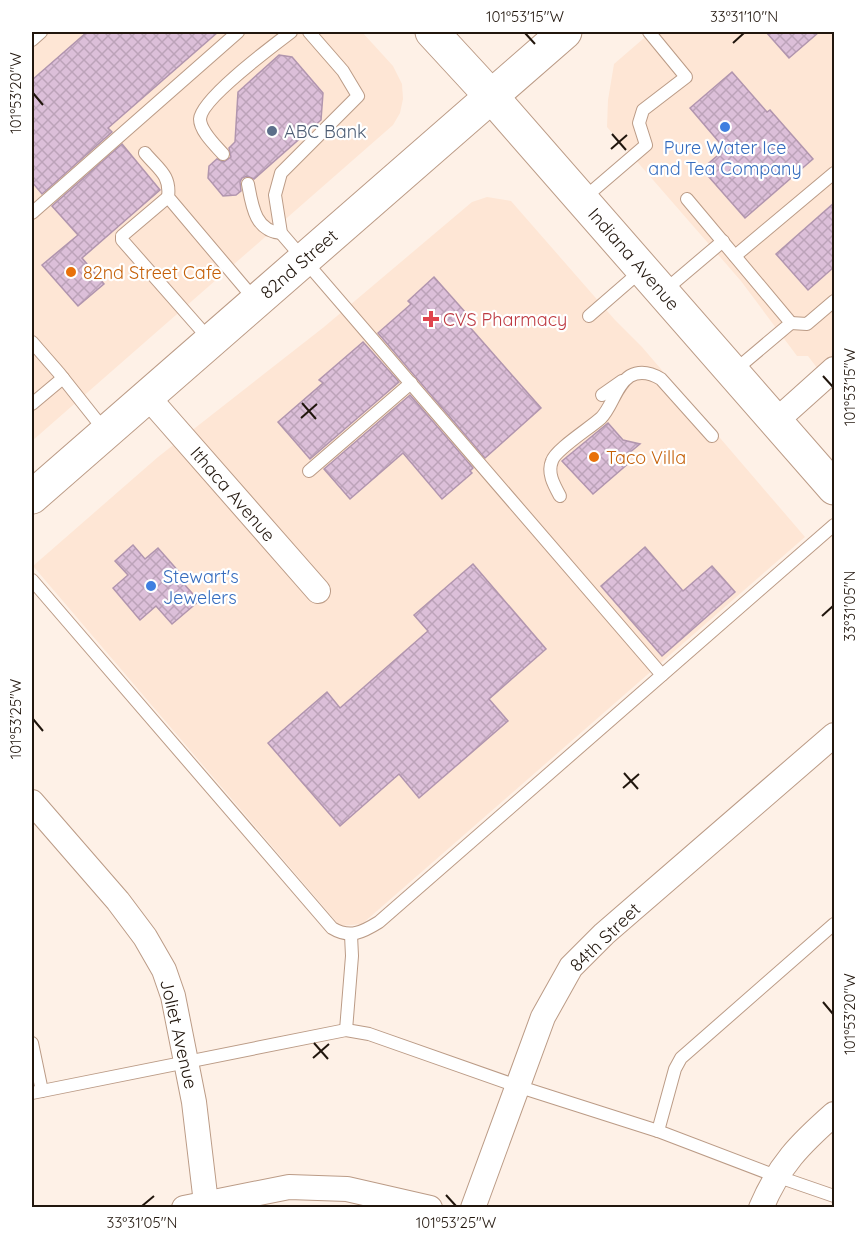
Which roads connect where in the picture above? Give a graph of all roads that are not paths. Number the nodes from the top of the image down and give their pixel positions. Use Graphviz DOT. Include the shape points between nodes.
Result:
graph roads {
  1 [pos="41,32"];
  2 [pos="238,32"];
  3 [pos="291,32"];
  4 [pos="309,32"];
  5 [pos="432,32"];
  6 [pos="565,32"];
  7 [pos="649,32"];
  8 [pos="32,40"];
  9 [pos="491,96"];
  10 [pos="144,153"];
  11 [pos="223,154"];
  12 [pos="834,173"];
  13 [pos="249,184"];
  14 [pos="168,197"];
  15 [pos="582,199"];
  16 [pos="687,199"];
  17 [pos="32,213"];
  18 [pos="281,233"];
  19 [pos="723,241"];
  20 [pos="735,256"];
  21 [pos="304,260"];
  22 [pos="653,281"];
  23 [pos="256,301"];
  24 [pos="834,301"];
  25 [pos="589,316"];
  26 [pos="791,322"];
  27 [pos="211,341"];
  28 [pos="32,342"];
  29 [pos="834,369"];
  30 [pos="733,372"];
  31 [pos="628,377"];
  32 [pos="63,378"];
  33 [pos="411,383"];
  34 [pos="602,395"];
  35 [pos="147,396"];
  36 [pos="32,404"];
  37 [pos="776,421"];
  38 [pos="106,432"];
  39 [pos="712,436"];
  40 [pos="309,471"];
  41 [pos="834,488"];
  42 [pos="560,496"];
  43 [pos="32,497"];
  44 [pos="834,525"];
  45 [pos="32,580"];
  46 [pos="318,591"];
  47 [pos="662,675"];
  48 [pos="834,735"];
  49 [pos="32,802"];
  50 [pos="834,924"];
  51 [pos="351,935"];
  52 [pos="346,1030"];
  53 [pos="32,1043"];
  54 [pos="186,1063"];
  55 [pos="517,1086"];
  56 [pos="37,1092"];
  57 [pos="834,1114"];
  58 [pos="658,1131"];
  59 [pos="776,1176"];
  60 [pos="834,1196"];
  61 [pos="195,1205"];
  62 [pos="430,1208"];
  63 [pos="473,1208"];
  64 [pos="761,1208"];
  1 -- 8 [label="lane"];
  2 -- 17 [label="lane"];
  3 -- 11 [label="lane" via="259,56 203,111 200,119 204,129"];
  4 -- 18 [label="lane" via="343,71 358,96 281,173 275,195"];
  5 -- 9 [label="main road, Indiana Avenue"];
  6 -- 9 [label="main road, 82nd Street"];
  7 -- 15 [label="lane" via="686,76 643,110 639,123 646,145"];
  9 -- 15 [label="main road, Indiana Avenue"];
  9 -- 21 [label="main road, 82nd Street"];
  10 -- 14 [label="lane" via="167,179"];
  12 -- 20 [label="lane"];
  13 -- 18 [label="lane" via="261,224 270,232"];
  14 -- 23 [label="lane"];
  14 -- 27 [label="lane" via="122,240"];
  15 -- 22 [label="main road, Indiana Avenue"];
  16 -- 19 [label="lane"];
  18 -- 21 [label="lane"];
  19 -- 20 [label="lane"];
  19 -- 22 [label="lane"];
  20 -- 26 [label="lane"];
  21 -- 23 [label="main road, 82nd Street"];
  21 -- 33 [label="lane"];
  22 -- 25 [label="lane"];
  22 -- 30 [label="main road, Indiana Avenue"];
  23 -- 27 [label="main road, 82nd Street"];
  24 -- 26 [label="lane" via="807,324"];
  26 -- 30 [label="lane"];
  27 -- 35 [label="main road, 82nd Street"];
  28 -- 32 [label="lane"];
  29 -- 37 [label="street"];
  30 -- 37 [label="main road, Indiana Avenue"];
  31 -- 34 [label="lane"];
  31 -- 39 [label="lane" via="639,373 661,379"];
  31 -- 42 [label="lane" via="602,417 552,459 551,475"];
  32 -- 36 [label="lane"];
  32 -- 38 [label="lane"];
  33 -- 40 [label="lane"];
  33 -- 47 [label="lane"];
  35 -- 38 [label="main road, 82nd Street"];
  35 -- 46 [label="street, Ithaca Avenue"];
  37 -- 41 [label="main road, Indiana Avenue"];
  38 -- 43 [label="main road, 82nd Street"];
  44 -- 47 [label="lane"];
  45 -- 51 [label="lane" via="332,928"];
  47 -- 51 [label="lane" via="379,922"];
  48 -- 55 [label="street, 84th Street" via="571,967 543,1017"];
  49 -- 54 [label="street, Joliet Avenue" via="145,937 164,970 173,996"];
  50 -- 58 [label="lane" via="681,1058"];
  51 -- 52 [label="lane"];
  52 -- 54 [label="lane"];
  52 -- 55 [label="lane" via="369,1034"];
  53 -- 56 [label="lane"];
  54 -- 56 [label="lane"];
  54 -- 61 [label="street, Joliet Avenue" via="194,1102"];
  55 -- 58 [label="lane"];
  55 -- 63 [label="street, 84th Street"];
  57 -- 59 [label="street" via="787,1159"];
  58 -- 59 [label="lane"];
  59 -- 60 [label="lane"];
  59 -- 64 [label="street"];
  61 -- 62 [label="street" via="289,1187 346,1189"];
}
